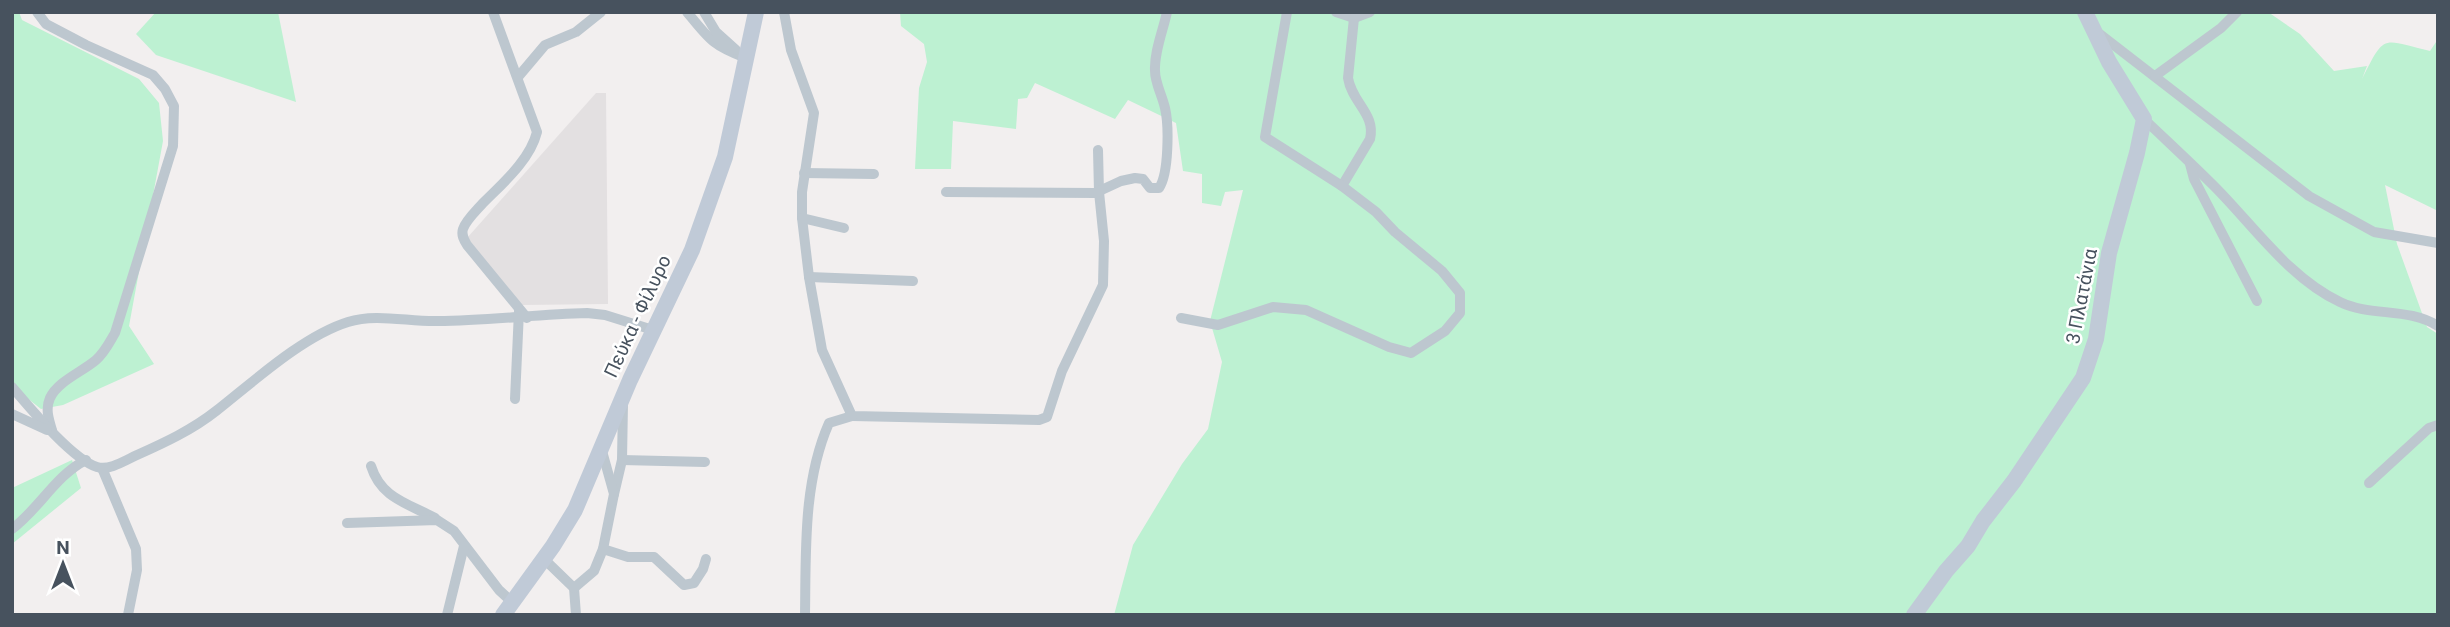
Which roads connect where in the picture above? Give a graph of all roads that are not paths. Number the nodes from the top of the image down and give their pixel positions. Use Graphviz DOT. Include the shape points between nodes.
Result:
graph roads {
  1 [pos="37,12"];
  2 [pos="493,12"];
  3 [pos="601,12"];
  4 [pos="687,12"];
  5 [pos="704,12"];
  6 [pos="756,12"];
  7 [pos="784,12"];
  8 [pos="1167,12"];
  9 [pos="1287,12"];
  10 [pos="1336,12"];
  11 [pos="1370,12"];
  12 [pos="2085,12"];
  13 [pos="2238,12"];
  14 [pos="1354,18"];
  15 [pos="2094,30"];
  16 [pos="746,58"];
  17 [pos="2155,76"];
  18 [pos="517,77"];
  19 [pos="2144,119"];
  20 [pos="1098,150"];
  21 [pos="2190,164"];
  22 [pos="804,173"];
  23 [pos="874,174"];
  24 [pos="1342,186"];
  25 [pos="946,192"];
  26 [pos="1099,192"];
  27 [pos="802,218"];
  28 [pos="844,228"];
  29 [pos="2438,243"];
  30 [pos="809,277"];
  31 [pos="913,281"];
  32 [pos="2257,301"];
  33 [pos="522,314"];
  34 [pos="1181,318"];
  35 [pos="2438,326"];
  36 [pos="653,330"];
  37 [pos="12,387"];
  38 [pos="624,397"];
  39 [pos="515,399"];
  40 [pos="12,414"];
  41 [pos="852,416"];
  42 [pos="2438,425"];
  43 [pos="52,433"];
  44 [pos="602,451"];
  45 [pos="86,460"];
  46 [pos="622,460"];
  47 [pos="705,462"];
  48 [pos="371,466"];
  49 [pos="102,468"];
  50 [pos="2369,484"];
  51 [pos="614,494"];
  52 [pos="437,520"];
  53 [pos="347,523"];
  54 [pos="12,529"];
  55 [pos="464,545"];
  56 [pos="603,548"];
  57 [pos="544,559"];
  58 [pos="706,559"];
  59 [pos="575,588"];
  60 [pos="507,608"];
  61 [pos="128,615"];
  62 [pos="447,615"];
  63 [pos="576,615"];
  64 [pos="804,615"];
  65 [pos="1914,615"];
  1 -- 43 [label="street" via="46,24 153,75 174,106 173,146 115,333 96,360 55,389 47,412"];
  2 -- 18 [label="street"];
  3 -- 18 [label="street" via="576,32 545,45"];
  4 -- 16 [label="street" via="710,40"];
  5 -- 16 [label="street" via="716,32"];
  6 -- 16 [label="street, Πεύκα - Φίλυρο"];
  7 -- 22 [label="street" via="814,113"];
  8 -- 26 [label="street" via="1155,60 1167,135 1162,185 1151,188 1135,178"];
  9 -- 24 [label="street" via="1265,137"];
  10 -- 14 [label="street"];
  11 -- 14 [label="street"];
  12 -- 15 [label="street"];
  13 -- 17 [label="street"];
  14 -- 24 [label="street" via="1349,86 1372,131"];
  15 -- 17 [label="street"];
  15 -- 19 [label="street"];
  16 -- 36 [label="street, Πεύκα - Φίλυρο" via="716,184"];
  17 -- 29 [label="street" via="2309,196 2374,232"];
  18 -- 33 [label="street" via="537,132 534,146 477,209 463,236"];
  19 -- 21 [label="street"];
  19 -- 65 [label="street, 3 Πλατάνια" via="2109,253 2096,339 2083,378 1968,546"];
  20 -- 26 [label="street"];
  21 -- 32 [label="street"];
  21 -- 35 [label="street" via="2289,267 2338,302 2359,310 2408,314"];
  22 -- 23 [label="street"];
  22 -- 27 [label="street"];
  24 -- 34 [label="street" via="1376,212 1460,293 1460,313 1446,331 1411,353 1306,310 1273,307 1218,325"];
  25 -- 26 [label="street"];
  26 -- 41 [label="street" via="1103,285 1045,419"];
  27 -- 28 [label="street"];
  27 -- 30 [label="street"];
  30 -- 31 [label="street"];
  30 -- 41 [label="street" via="822,350"];
  33 -- 36 [label="street" via="596,313"];
  33 -- 39 [label="street"];
  33 -- 49 [label="street" via="437,321 349,321 286,357 193,428"];
  36 -- 38 [label="street, Πεύκα - Φίλυρο"];
  37 -- 43 [label="street"];
  38 -- 44 [label="street, Πεύκα - Φίλυρο"];
  38 -- 46 [label="street"];
  40 -- 43 [label="street"];
  41 -- 64 [label="street" via="829,422 810,490"];
  42 -- 50 [label="street" via="2429,428"];
  43 -- 45 [label="street"];
  44 -- 51 [label="street"];
  44 -- 57 [label="street, Πεύκα - Φίλυρο" via="575,510"];
  45 -- 49 [label="street"];
  45 -- 54 [label="street" via="72,467"];
  46 -- 47 [label="street"];
  46 -- 51 [label="street"];
  48 -- 52 [label="street" via="387,494"];
  49 -- 61 [label="street" via="136,549 137,570"];
  51 -- 56 [label="street"];
  52 -- 53 [label="street"];
  52 -- 55 [label="street"];
  55 -- 60 [label="street" via="499,590"];
  55 -- 62 [label="street"];
  56 -- 58 [label="street" via="628,557 654,557 684,585 694,583"];
  56 -- 59 [label="street" via="594,571"];
  57 -- 59 [label="street"];
  57 -- 60 [label="street, Πεύκα - Φίλυρο"];
  59 -- 63 [label="street"];
}
